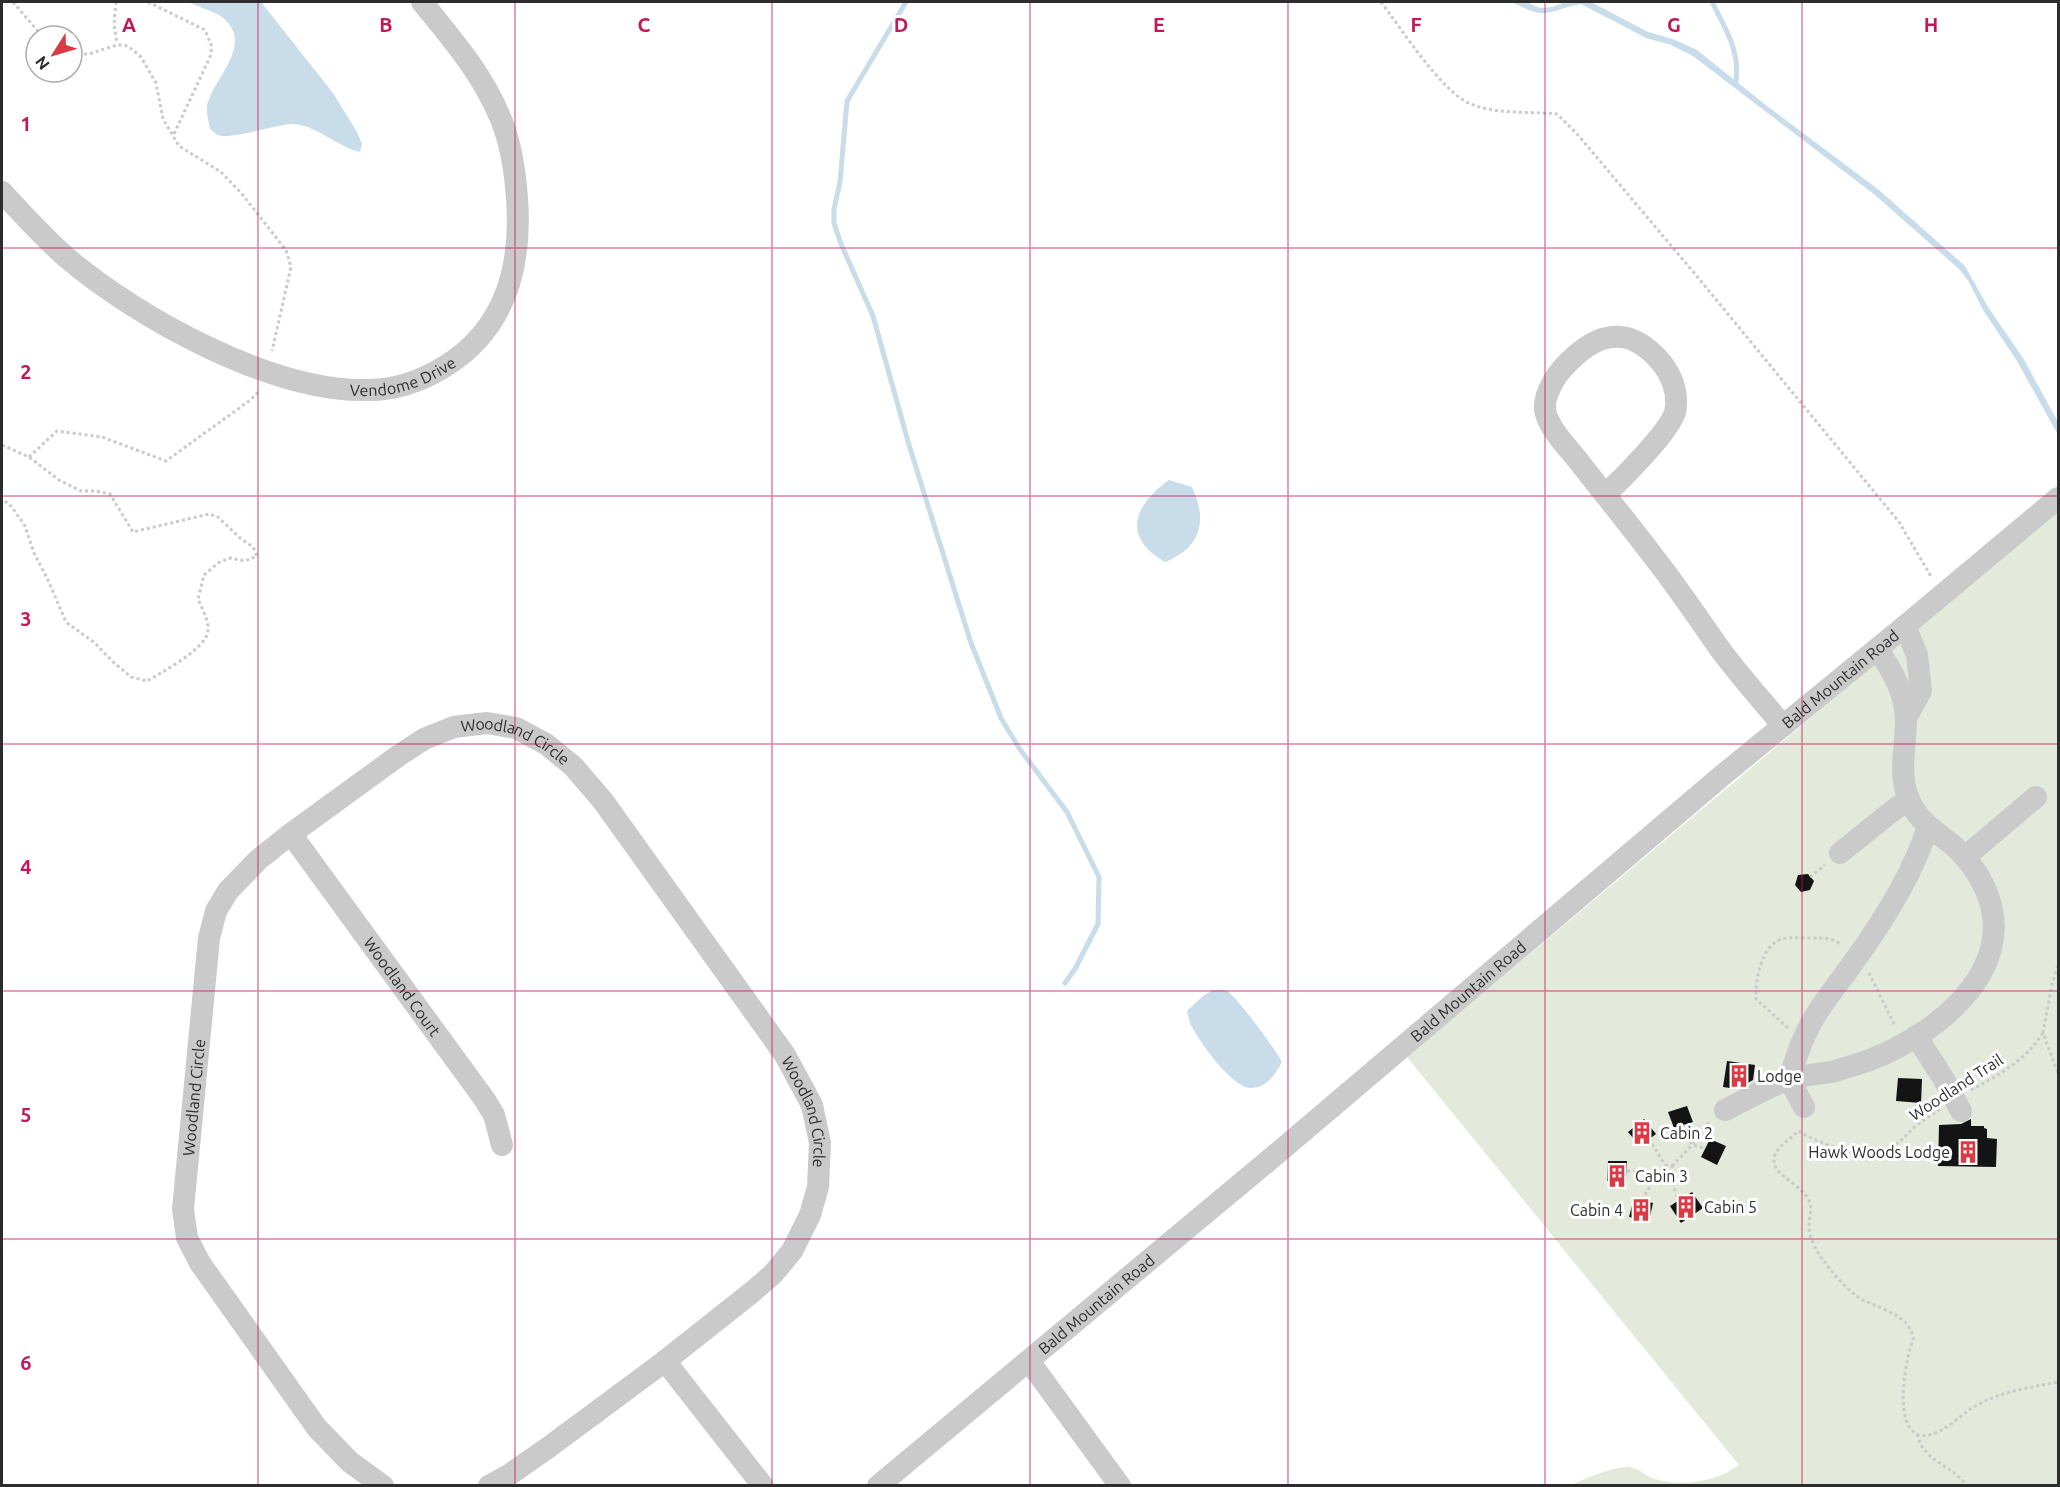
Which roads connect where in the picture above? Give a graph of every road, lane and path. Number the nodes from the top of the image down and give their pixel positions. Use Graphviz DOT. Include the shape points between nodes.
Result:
graph roads {
  1 [pos="13,2"];
  2 [pos="116,2"];
  3 [pos="148,2"];
  4 [pos="422,2"];
  5 [pos="1381,2"];
  6 [pos="32,24"];
  7 [pos="117,45"];
  8 [pos="84,54"];
  9 [pos="173,136"];
  10 [pos="2,192"];
  11 [pos="272,351"];
  12 [pos="260,389"];
  13 [pos="2,445"];
  14 [pos="29,457"];
  15 [pos="1605,495"];
  16 [pos="2058,498"];
  17 [pos="2,499"];
  18 [pos="1945,593"];
  19 [pos="1905,626"];
  20 [pos="1877,649"];
  21 [pos="1906,718"];
  22 [pos="1783,726"];
  23 [pos="2036,797"];
  24 [pos="1909,799"];
  25 [pos="1928,826"];
  26 [pos="291,834"];
  27 [pos="1840,853"];
  28 [pos="1965,857"];
  29 [pos="2058,966"];
  30 [pos="2043,1033"];
  31 [pos="1916,1036"];
  32 [pos="2058,1073"];
  33 [pos="1789,1079"];
  34 [pos="1958,1105"];
  35 [pos="1803,1107"];
  36 [pos="1725,1110"];
  37 [pos="1683,1125"];
  38 [pos="1649,1139"];
  39 [pos="502,1145"];
  40 [pos="1692,1145"];
  41 [pos="1705,1148"];
  42 [pos="1665,1165"];
  43 [pos="1672,1166"];
  44 [pos="1627,1171"];
  45 [pos="1662,1174"];
  46 [pos="1671,1177"];
  47 [pos="1642,1200"];
  48 [pos="1678,1201"];
  49 [pos="665,1361"];
  50 [pos="1029,1361"];
  51 [pos="2058,1382"];
  52 [pos="1917,1434"];
  53 [pos="383,1485"];
  54 [pos="489,1485"];
  55 [pos="764,1485"];
  56 [pos="878,1485"];
  57 [pos="1120,1485"];
  58 [pos="1967,1485"];
  1 -- 6 [label="path"];
  2 -- 7 [label="path"];
  3 -- 9 [label="path" via="205,30 212,47"];
  4 -- 10 [label="street, Vendome Drive" via="474,69 501,119 516,179 518,230 514,270 492,322 456,360 417,381 369,390 318,385 248,364 208,346 157,320 98,282 38,231"];
  5 -- 18 [label="path" via="1446,88 1470,104 1503,112 1557,114 1578,135 1899,522"];
  7 -- 8 [label="path"];
  7 -- 9 [label="path" via="133,50 150,70 160,95 163,119"];
  9 -- 11 [label="path" via="186,152 210,164 232,182 286,250 291,267"];
  12 -- 14 [label="path" via="166,461 102,437 57,431"];
  13 -- 14 [label="path"];
  14 -- 17 [label="path" via="58,480 81,491 110,494 133,532 209,514 253,547 257,556 245,561 230,558 204,575 198,599 208,632 201,645 147,681 131,677 66,622 25,526"];
  15 -- 15 [label="street" via="1552,428 1545,398 1560,370 1581,351 1599,338 1615,336 1635,340 1668,371 1676,390 1675,413 1630,472"];
  15 -- 22 [label="street"];
  16 -- 18 [label="street, Bald Mountain Road"];
  18 -- 19 [label="street, Bald Mountain Road"];
  19 -- 20 [label="street, Bald Mountain Road"];
  19 -- 21 [label="street" via="1917,655 1922,691"];
  20 -- 21 [label="street" via="1900,687"];
  20 -- 22 [label="street, Bald Mountain Road"];
  21 -- 24 [label="street" via="1902,760"];
  22 -- 50 [label="street, Bald Mountain Road"];
  23 -- 28 [label="street"];
  24 -- 25 [label="street"];
  24 -- 27 [label="street"];
  25 -- 28 [label="street"];
  25 -- 33 [label="street" via="1923,844 1892,901 1810,1025"];
  26 -- 39 [label="street, Woodland Court" via="485,1100 494,1115"];
  26 -- 49 [label="street, Woodland Circle" via="424,739 453,727 487,723 516,728 546,744 573,766 603,801 785,1055 812,1105 820,1143 818,1187 810,1215 792,1251 773,1274"];
  26 -- 53 [label="street, Woodland Circle" via="258,860 228,891 216,911 209,938 183,1209 188,1238 200,1263 317,1428 350,1462"];
  28 -- 31 [label="street" via="1992,906 1995,929 1989,954 1972,986 1952,1011"];
  29 -- 30 [label="path"];
  30 -- 32 [label="path"];
  30 -- 34 [label="path, Woodland Trail" via="2025,1054"];
  31 -- 33 [label="street" via="1870,1059"];
  31 -- 34 [label="street"];
  33 -- 35 [label="street"];
  33 -- 36 [label="street"];
  34 -- 52 [label="path, Woodland Trail" via="1890,1147 1874,1152 1856,1152 1816,1141 1798,1131 1773,1156 1778,1171 1800,1188 1812,1206 1809,1227 1822,1259 1851,1292 1899,1317 1911,1332 1903,1401 1907,1422"];
  36 -- 40 [label="path" via="1704,1126"];
  37 -- 40 [label="path"];
  38 -- 42 [label="path"];
  40 -- 41 [label="path"];
  40 -- 43 [label="path"];
  42 -- 43 [label="path"];
  42 -- 45 [label="path"];
  43 -- 46 [label="path"];
  44 -- 45 [label="path"];
  45 -- 46 [label="path"];
  45 -- 47 [label="path"];
  46 -- 48 [label="path"];
  49 -- 54 [label="street, Woodland Circle" via="542,1453"];
  49 -- 55 [label="street"];
  50 -- 56 [label="street, Bald Mountain Road"];
  50 -- 57 [label="street"];
  51 -- 52 [label="path" via="1999,1395 1971,1408 1940,1431"];
  52 -- 58 [label="path" via="1931,1457 1954,1471"];
}
